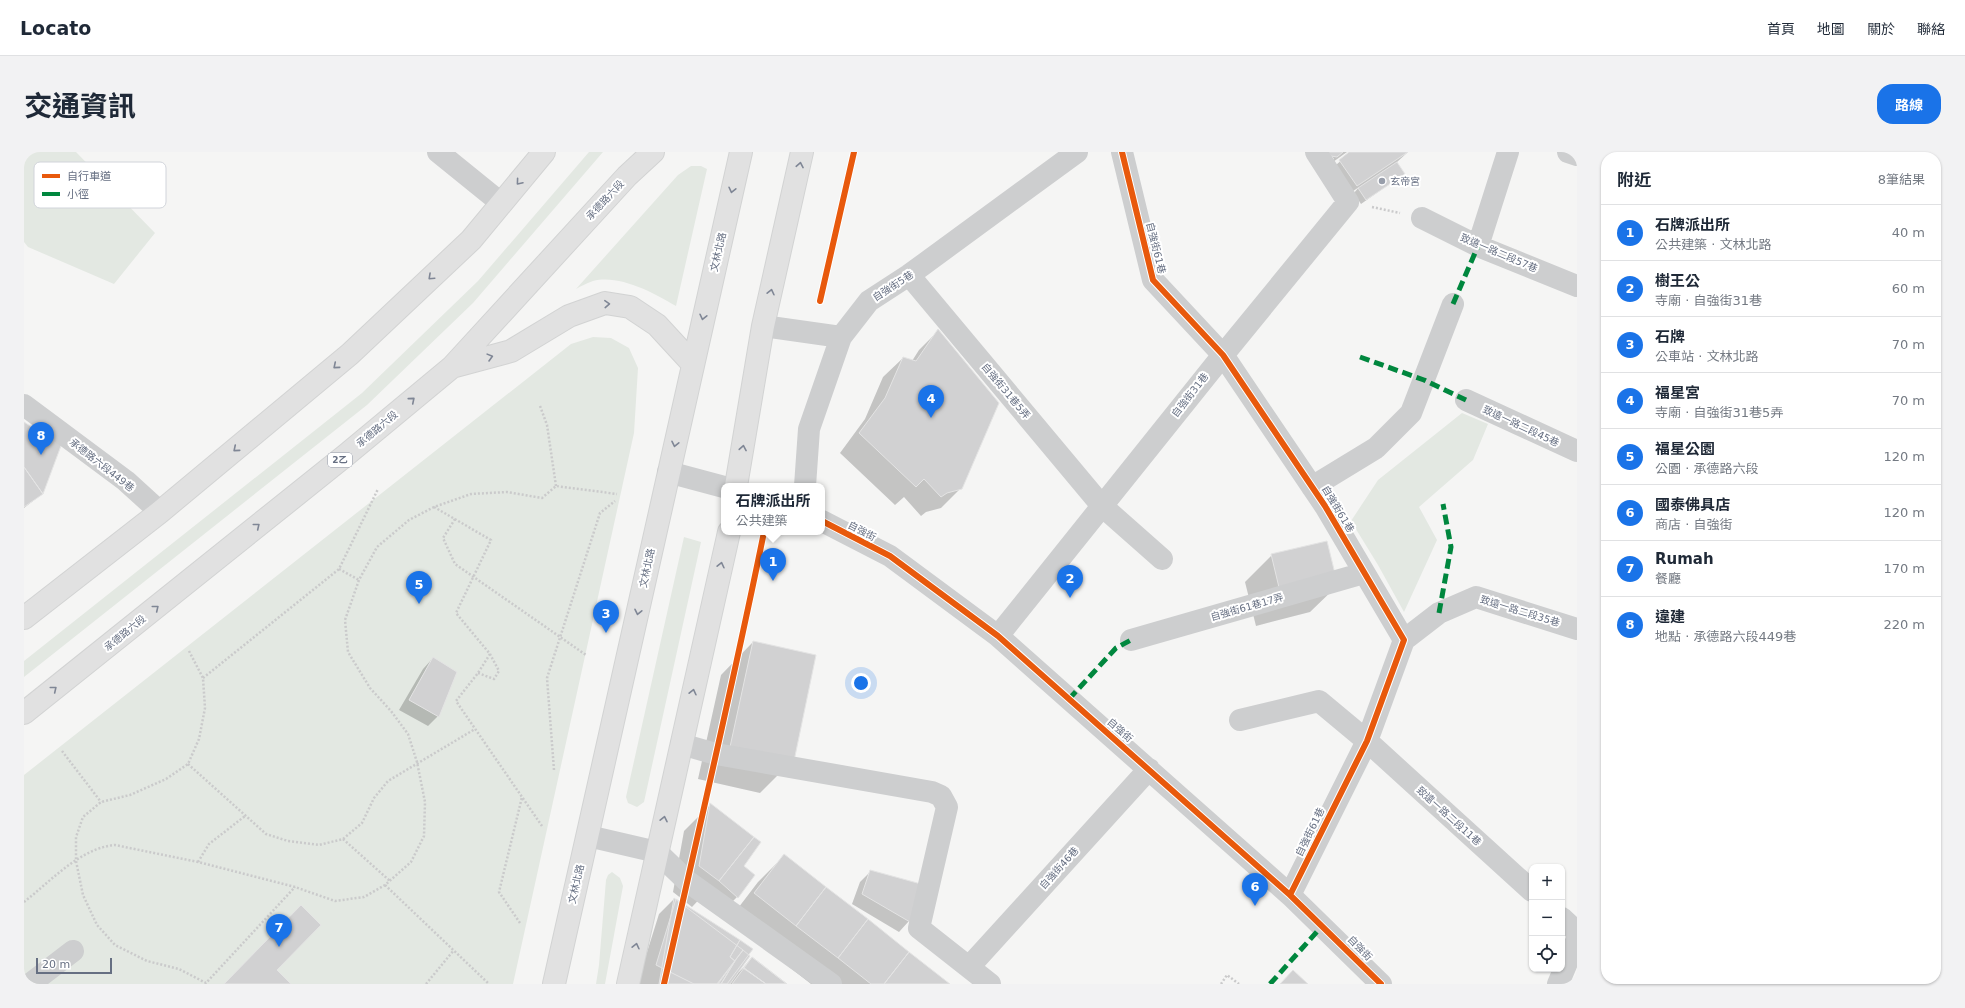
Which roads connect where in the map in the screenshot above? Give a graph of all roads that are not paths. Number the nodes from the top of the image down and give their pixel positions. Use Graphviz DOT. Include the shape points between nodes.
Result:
graph roads {
  1 [pos="438,152"];
  2 [pos="544,152"];
  3 [pos="653,152"];
  4 [pos="741,152"];
  5 [pos="802,152"];
  6 [pos="1077,152"];
  7 [pos="1122,152"];
  8 [pos="1316,152"];
  9 [pos="1508,152"];
  10 [pos="1568,152"];
  11 [pos="1577,155"];
  12 [pos="501,204"];
  13 [pos="1422,218"];
  14 [pos="1478,246"];
  15 [pos="909,275"];
  16 [pos="1577,286"];
  17 [pos="1453,304"];
  18 [pos="763,326"];
  19 [pos="841,337"];
  20 [pos="1223,354"];
  21 [pos="692,363"];
  22 [pos="452,367"];
  23 [pos="1466,400"];
  24 [pos="24,405"];
  25 [pos="1577,451"];
  26 [pos="668,472"];
  27 [pos="737,483"];
  28 [pos="805,483"];
  29 [pos="721,485"];
  30 [pos="1312,486"];
  31 [pos="1102,506"];
  32 [pos="160,512"];
  33 [pos="825,523"];
  34 [pos="728,535"];
  35 [pos="1162,559"];
  36 [pos="1364,573"];
  37 [pos="24,618"];
  38 [pos="1577,629"];
  39 [pos="998,636"];
  40 [pos="1131,640"];
  41 [pos="1404,640"];
  42 [pos="24,713"];
  43 [pos="1240,720"];
  44 [pos="1367,741"];
  45 [pos="681,744"];
  46 [pos="1149,769"];
  47 [pos="588,836"];
  48 [pos="657,852"];
  49 [pos="1529,888"];
  50 [pos="1290,894"];
  51 [pos="1565,922"];
  52 [pos="1577,940"];
  53 [pos="73,951"];
  54 [pos="969,967"];
  55 [pos="34,983"];
  56 [pos="554,984"];
  57 [pos="628,984"];
  58 [pos="831,984"];
  59 [pos="990,984"];
  60 [pos="1381,984"];
  61 [pos="1558,984"];
  1 -- 12 [label="street"];
  2 -- 12 [label="main road, one-way"];
  3 -- 22 [label="main road, 承德路六段 / 2乙" via="627,176"];
  4 -- 21 [label="main road, 文林北路, one-way"];
  18 -- 5 [label="main road, one-way"];
  6 -- 15 [label="street, 自強街5巷"];
  7 -- 20 [label="street, 自強街61巷" via="1154,280"];
  8 -- 20 [label="street, 自強街31巷" via="1348,202"];
  9 -- 14 [label="street"];
  10 -- 11 [label="street"];
  12 -- 32 [label="main road, one-way" via="471,240 350,354"];
  13 -- 14 [label="street, 致遠一路二段57巷"];
  14 -- 16 [label="street, 致遠一路二段57巷"];
  15 -- 19 [label="street, 自強街5巷" via="869,301"];
  15 -- 31 [label="street, 自強街31巷5弄"];
  17 -- 30 [label="street" via="1411,413 1376,448"];
  18 -- 19 [label="street"];
  27 -- 18 [label="main road, one-way"];
  19 -- 28 [label="street, 自強街5巷" via="809,428"];
  20 -- 30 [label="street, 自強街61巷"];
  20 -- 31 [label="street, 自強街31巷"];
  22 -- 21 [label="main road, one-way" via="511,351 569,316 605,303 630,306 657,325"];
  21 -- 26 [label="main road, 文林北路, one-way"];
  42 -- 22 [label="main road, 承德路六段 / 2乙, one-way"];
  23 -- 25 [label="street, 致遠一路二段45巷"];
  24 -- 32 [label="street, 承德路六段449巷" via="126,482"];
  26 -- 29 [label="street"];
  26 -- 47 [label="main road, 文林北路, one-way"];
  30 -- 36 [label="street, 自強街61巷"];
  31 -- 35 [label="street, 自強街31巷5弄"];
  31 -- 39 [label="street, 自強街31巷"];
  32 -- 37 [label="main road"];
  33 -- 39 [label="street, 自強街" via="890,556"];
  45 -- 34 [label="main road, one-way"];
  36 -- 40 [label="street, 自強街61巷17弄"];
  36 -- 41 [label="street, 自強街61巷"];
  38 -- 41 [label="street, 致遠一路二段35巷" via="1476,597 1439,613"];
  39 -- 46 [label="street, 自強街"];
  41 -- 44 [label="street, 自強街61巷"];
  43 -- 44 [label="street, 致遠一路二段11巷" via="1319,701"];
  44 -- 49 [label="street, 致遠一路二段11巷"];
  44 -- 50 [label="street, 自強街61巷"];
  48 -- 45 [label="main road, one-way"];
  45 -- 54 [label="street" via="716,754 932,792 941,796 947,807 918,928"];
  46 -- 50 [label="street, 自強街"];
  46 -- 54 [label="street, 自強街46巷"];
  47 -- 48 [label="street"];
  47 -- 56 [label="main road, 文林北路"];
  57 -- 48 [label="main road, one-way"];
  48 -- 58 [label="street" via="687,881"];
  50 -- 60 [label="street, 自強街"];
  51 -- 52 [label="street"];
  52 -- 61 [label="street"];
  53 -- 55 [label="street"];
  54 -- 59 [label="street"];
}
